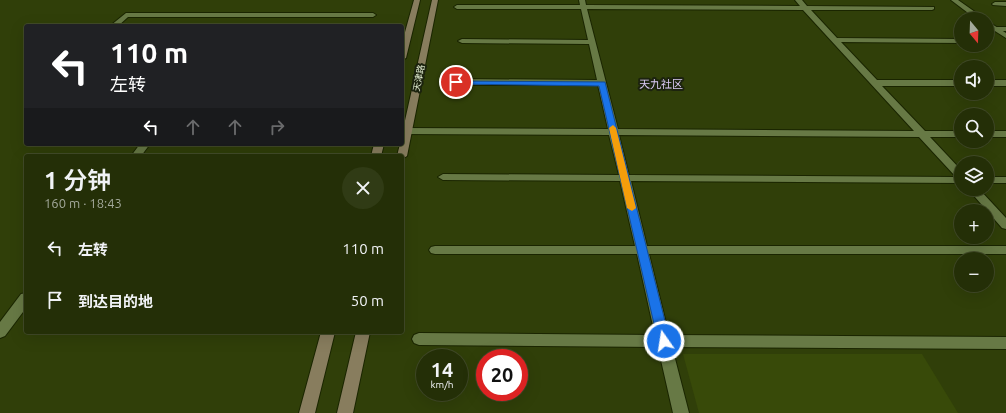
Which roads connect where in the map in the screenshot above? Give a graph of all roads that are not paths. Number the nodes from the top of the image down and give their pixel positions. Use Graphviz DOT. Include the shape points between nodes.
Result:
graph roads {
  1 [pos="417,0"];
  2 [pos="435,0"];
  3 [pos="798,0"];
  4 [pos="954,0"];
  5 [pos="583,4"];
  6 [pos="995,4"];
  7 [pos="1006,4"];
  8 [pos="457,7"];
  9 [pos="805,8"];
  10 [pos="932,8"];
  11 [pos="972,12"];
  12 [pos="373,15"];
  13 [pos="116,24"];
  14 [pos="996,29"];
  15 [pos="1006,29"];
  16 [pos="1006,36"];
  17 [pos="835,40"];
  18 [pos="462,41"];
  19 [pos="954,41"];
  20 [pos="592,42"];
  21 [pos="404,50"];
  22 [pos="456,82"];
  23 [pos="874,83"];
  24 [pos="954,83"];
  25 [pos="994,83"];
  26 [pos="1006,83"];
  27 [pos="602,84"];
  28 [pos="405,131"];
  29 [pos="614,132"];
  30 [pos="922,134"];
  31 [pos="954,134"];
  32 [pos="994,134"];
  33 [pos="1006,134"];
  34 [pos="954,168"];
  35 [pos="443,177"];
  36 [pos="625,178"];
  37 [pos="954,180"];
  38 [pos="994,180"];
  39 [pos="1006,180"];
  40 [pos="979,196"];
  41 [pos="1006,225"];
  42 [pos="435,250"];
  43 [pos="642,250"];
  44 [pos="1006,250"];
  45 [pos="24,301"];
  46 [pos="0,332"];
  47 [pos="327,334"];
  48 [pos="363,334"];
  49 [pos="419,339"];
  50 [pos="664,341"];
  51 [pos="1006,343"];
  52 [pos="307,413"];
  53 [pos="345,413"];
  54 [pos="682,413"];
  1 -- 21 [label="main road, 天津路"];
  2 -- 28 [label="main road, 天津路"];
  3 -- 9 [label="street"];
  4 -- 11 [label="street"];
  5 -- 8 [label="street"];
  5 -- 9 [label="street"];
  5 -- 20 [label="street"];
  6 -- 7 [label="street"];
  9 -- 10 [label="street"];
  9 -- 17 [label="street"];
  12 -- 13 [label="street" via="241,18 126,15"];
  14 -- 15 [label="street"];
  14 -- 16 [label="street"];
  17 -- 19 [label="street"];
  17 -- 23 [label="street"];
  18 -- 20 [label="street"];
  20 -- 27 [label="street"];
  22 -- 27 [label="street"];
  23 -- 24 [label="street"];
  23 -- 30 [label="street"];
  25 -- 26 [label="street"];
  27 -- 29 [label="street"];
  28 -- 29 [label="street"];
  29 -- 30 [label="street"];
  29 -- 36 [label="street"];
  30 -- 31 [label="street"];
  30 -- 34 [label="street"];
  32 -- 33 [label="street"];
  35 -- 36 [label="street"];
  36 -- 37 [label="street"];
  36 -- 43 [label="street"];
  38 -- 39 [label="street"];
  40 -- 41 [label="street"];
  42 -- 43 [label="street"];
  43 -- 44 [label="street"];
  43 -- 50 [label="street"];
  45 -- 46 [label="street"];
  47 -- 52 [label="main road"];
  48 -- 53 [label="main road"];
  49 -- 50 [label="street"];
  50 -- 51 [label="street"];
  50 -- 54 [label="street"];
}
